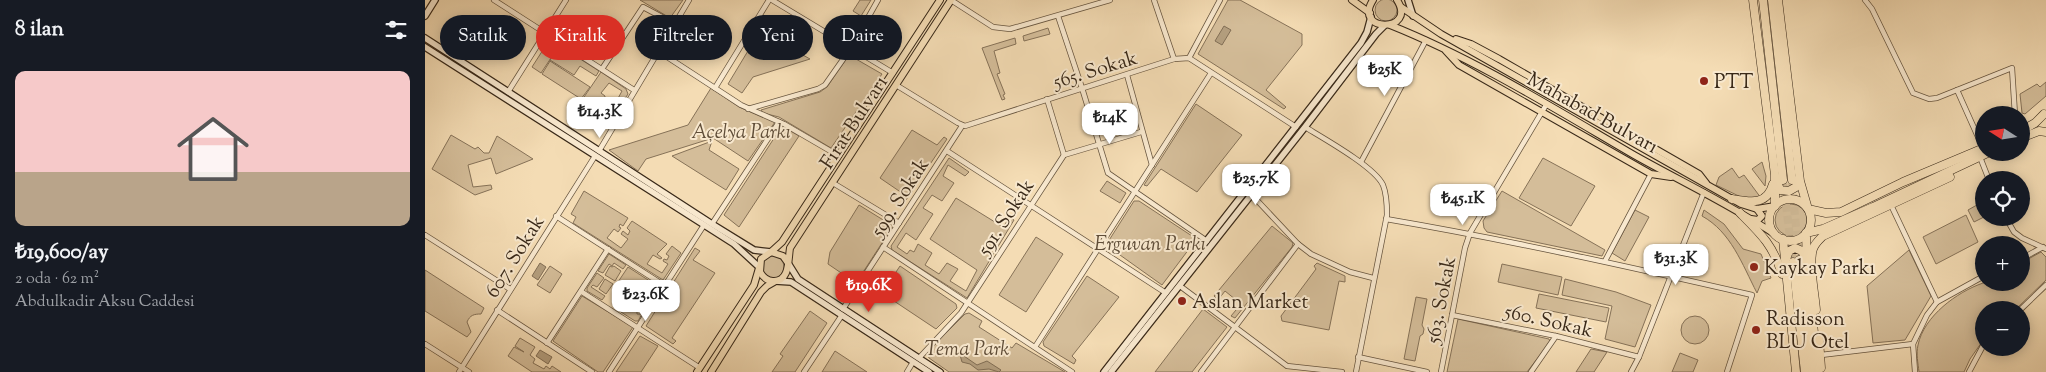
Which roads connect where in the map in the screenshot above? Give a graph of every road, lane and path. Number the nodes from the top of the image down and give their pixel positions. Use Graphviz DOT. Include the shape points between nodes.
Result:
graph roads {
  1 [pos="435,0"];
  2 [pos="493,0"];
  3 [pos="566,0"];
  4 [pos="689,0"];
  5 [pos="771,0"];
  6 [pos="878,0"];
  7 [pos="939,0"];
  8 [pos="951,0"];
  9 [pos="1110,0"];
  10 [pos="1154,0"];
  11 [pos="1220,0"];
  12 [pos="1352,0"];
  13 [pos="1373,0"];
  14 [pos="1408,0"];
  15 [pos="1755,0"];
  16 [pos="1763,0"];
  17 [pos="1772,0"];
  18 [pos="1777,0"];
  19 [pos="1865,0"];
  20 [pos="1400,2"];
  21 [pos="556,15"];
  22 [pos="638,15"];
  23 [pos="660,15"];
  24 [pos="680,15"];
  25 [pos="870,15"];
  26 [pos="1370,15"];
  27 [pos="425,16"];
  28 [pos="1058,16"];
  29 [pos="1413,16"];
  30 [pos="635,19"];
  31 [pos="1387,26"];
  32 [pos="536,27"];
  33 [pos="823,31"];
  34 [pos="425,38"];
  35 [pos="1426,40"];
  36 [pos="425,47"];
  37 [pos="536,47"];
  38 [pos="1441,47"];
  39 [pos="1189,58"];
  40 [pos="588,60"];
  41 [pos="652,60"];
  42 [pos="672,60"];
  43 [pos="843,60"];
  44 [pos="871,60"];
  45 [pos="1174,60"];
  46 [pos="602,69"];
  47 [pos="893,73"];
  48 [pos="1211,73"];
  49 [pos="1127,76"];
  50 [pos="896,85"];
  51 [pos="715,88"];
  52 [pos="1082,88"];
  53 [pos="634,90"];
  54 [pos="1957,90"];
  55 [pos="508,92"];
  56 [pos="1047,99"];
  57 [pos="1546,104"];
  58 [pos="2014,106"];
  59 [pos="748,109"];
  60 [pos="2045,111"];
  61 [pos="1541,112"];
  62 [pos="779,122"];
  63 [pos="962,126"];
  64 [pos="2030,126"];
  65 [pos="1296,127"];
  66 [pos="1305,127"];
  67 [pos="2046,127"];
  68 [pos="1975,130"];
  69 [pos="1141,132"];
  70 [pos="2046,132"];
  71 [pos="2030,134"];
  72 [pos="1100,144"];
  73 [pos="947,151"];
  74 [pos="1975,151"];
  75 [pos="597,153"];
  76 [pos="1064,154"];
  77 [pos="839,156"];
  78 [pos="1975,160"];
  79 [pos="1975,161"];
  80 [pos="1361,162"];
  81 [pos="1152,165"];
  82 [pos="1651,174"];
  83 [pos="1775,175"];
  84 [pos="1799,176"];
  85 [pos="1677,178"];
  86 [pos="1783,180"];
  87 [pos="1792,180"];
  88 [pos="833,182"];
  89 [pos="1134,192"];
  90 [pos="1704,192"];
  91 [pos="1252,195"];
  92 [pos="1732,199"];
  93 [pos="1030,205"];
  94 [pos="1891,205"];
  95 [pos="1775,206"];
  96 [pos="1757,209"];
  97 [pos="1808,209"];
  98 [pos="1741,212"];
  99 [pos="556,216"];
  100 [pos="1750,218"];
  101 [pos="1386,219"];
  102 [pos="899,223"];
  103 [pos="712,224"];
  104 [pos="704,225"];
  105 [pos="2011,226"];
  106 [pos="1470,233"];
  107 [pos="1806,233"];
  108 [pos="425,235"];
  109 [pos="1780,237"];
  110 [pos="1207,241"];
  111 [pos="1298,244"];
  112 [pos="883,247"];
  113 [pos="2045,248"];
  114 [pos="609,249"];
  115 [pos="1097,249"];
  116 [pos="771,252"];
  117 [pos="2030,255"];
  118 [pos="1605,261"];
  119 [pos="1800,262"];
  120 [pos="788,263"];
  121 [pos="1785,266"];
  122 [pos="759,267"];
  123 [pos="1670,276"];
  124 [pos="1373,278"];
  125 [pos="775,281"];
  126 [pos="1975,281"];
  127 [pos="2046,285"];
  128 [pos="665,286"];
  129 [pos="1180,286"];
  130 [pos="510,289"];
  131 [pos="1787,290"];
  132 [pos="582,292"];
  133 [pos="1166,293"];
  134 [pos="2029,301"];
  135 [pos="1937,302"];
  136 [pos="967,304"];
  137 [pos="497,310"];
  138 [pos="842,312"];
  139 [pos="1452,315"];
  140 [pos="1236,327"];
  141 [pos="638,328"];
  142 [pos="1556,336"];
  143 [pos="547,343"];
  144 [pos="425,344"];
  145 [pos="1913,344"];
  146 [pos="1035,346"];
  147 [pos="1821,356"];
  148 [pos="1978,356"];
  149 [pos="1358,357"];
  150 [pos="1639,357"];
  151 [pos="919,358"];
  152 [pos="913,362"];
  153 [pos="1287,369"];
  154 [pos="460,370"];
  155 [pos="699,370"];
  156 [pos="469,372"];
  157 [pos="592,372"];
  158 [pos="609,372"];
  159 [pos="711,372"];
  160 [pos="805,372"];
  161 [pos="907,372"];
  162 [pos="929,372"];
  163 [pos="940,372"];
  164 [pos="1072,372"];
  165 [pos="1104,372"];
  166 [pos="1111,372"];
  167 [pos="1201,372"];
  168 [pos="1342,372"];
  169 [pos="1355,372"];
  170 [pos="1427,372"];
  171 [pos="1441,372"];
  172 [pos="1531,372"];
  173 [pos="1631,372"];
  174 [pos="1727,372"];
  175 [pos="1796,372"];
  176 [pos="1805,372"];
  177 [pos="1812,372"];
  178 [pos="1820,372"];
  179 [pos="1915,372"];
  180 [pos="1969,372"];
  1 -- 27 [label="main road"];
  2 -- 32 [label="street"];
  3 -- 21 [label="street"];
  4 -- 24 [label="street, 607. Sokak"];
  5 -- 33 [label="street"];
  5 -- 51 [label="street"];
  6 -- 25 [label="street"];
  7 -- 47 [label="main road, Fırat Bulvarı"];
  8 -- 28 [label="street" via="1002,29"];
  8 -- 50 [label="main road, Fırat Bulvarı"];
  9 -- 28 [label="street"];
  10 -- 45 [label="street"];
  11 -- 39 [label="street"];
  12 -- 26 [label="main road"];
  13 -- 26 [label="main road"];
  14 -- 29 [label="main road"];
  15 -- 83 [label="highway"];
  16 -- 86 [label="highway"];
  17 -- 87 [label="highway"];
  18 -- 84 [label="highway"];
  19 -- 54 [label="street" via="1913,94 1929,99"];
  20 -- 29 [label="main road"];
  20 -- 31 [label="main road" via="1400,16"];
  22 -- 23 [label="street" via="646,6"];
  26 -- 31 [label="main road, Mahabad Bulvarı" via="1376,23"];
  26 -- 65 [label="main road" via="1361,43"];
  28 -- 52 [label="street"];
  29 -- 92 [label="main road" via="1441,34 1471,44 1499,59 1699,174 1709,186"];
  30 -- 46 [label="street"];
  31 -- 35 [label="main road, Mahabad Bulvarı"];
  31 -- 66 [label="main road" via="1375,34"];
  34 -- 55 [label="main road"];
  35 -- 38 [label="main road, Mahabad Bulvarı"];
  35 -- 80 [label="street"];
  36 -- 75 [label="main road"];
  37 -- 55 [label="street"];
  38 -- 57 [label="main road, Mahabad Bulvarı"];
  38 -- 61 [label="main road" via="1459,65"];
  39 -- 45 [label="street, 565. Sokak"];
  39 -- 48 [label="street"];
  40 -- 46 [label="street"];
  41 -- 53 [label="street, 607. Sokak"];
  42 -- 51 [label="street"];
  43 -- 59 [label="street" via="825,85 818,89"];
  44 -- 47 [label="street"];
  45 -- 49 [label="street, 565. Sokak"];
  46 -- 53 [label="street"];
  47 -- 77 [label="main road, Fırat Bulvarı"];
  48 -- 65 [label="street"];
  48 -- 81 [label="street"];
  49 -- 52 [label="street, 565. Sokak"];
  49 -- 69 [label="street"];
  50 -- 63 [label="street"];
  50 -- 88 [label="main road, Fırat Bulvarı"];
  51 -- 59 [label="street"];
  52 -- 56 [label="street, 565. Sokak"];
  52 -- 72 [label="street"];
  53 -- 75 [label="street, 607. Sokak"];
  54 -- 58 [label="street" via="2012,68"];
  54 -- 68 [label="street"];
  55 -- 75 [label="main road"];
  56 -- 63 [label="street, 565. Sokak"];
  56 -- 76 [label="street"];
  57 -- 61 [label="street, 563. Sokak"];
  57 -- 85 [label="main road, Mahabad Bulvarı"];
  59 -- 62 [label="street"];
  60 -- 64 [label="highway"];
  60 -- 67 [label="highway"];
  61 -- 82 [label="main road"];
  61 -- 106 [label="street, 563. Sokak"];
  62 -- 77 [label="street"];
  62 -- 103 [label="street"];
  63 -- 73 [label="street, 599. Sokak"];
  65 -- 110 [label="main road"];
  66 -- 80 [label="street"];
  66 -- 91 [label="main road"];
  69 -- 72 [label="street"];
  69 -- 81 [label="street"];
  70 -- 71 [label="highway"];
  72 -- 76 [label="street"];
  72 -- 89 [label="street" via="1109,175"];
  73 -- 93 [label="street"];
  73 -- 102 [label="street, 599. Sokak"];
  74 -- 97 [label="highway" via="1841,212"];
  75 -- 99 [label="street, 607. Sokak"];
  75 -- 103 [label="main road"];
  75 -- 104 [label="main road"];
  76 -- 93 [label="street, 591. Sokak"];
  77 -- 116 [label="main road, Fırat Bulvarı" via="782,242"];
  78 -- 107 [label="highway" via="1848,218"];
  79 -- 94 [label="highway" via="1964,170"];
  80 -- 101 [label="street" via="1382,183 1387,200"];
  81 -- 89 [label="street"];
  82 -- 85 [label="main road"];
  82 -- 118 [label="street"];
  83 -- 84 [label="highway" via="1780,190 1785,192 1796,187"];
  83 -- 92 [label="highway" via="1771,190 1763,199 1753,202"];
  83 -- 95 [label="highway"];
  84 -- 97 [label="highway"];
  85 -- 90 [label="main road, Mahabad Bulvarı"];
  88 -- 102 [label="street"];
  88 -- 120 [label="main road, Fırat Bulvarı" via="790,248"];
  89 -- 110 [label="street"];
  89 -- 115 [label="street"];
  90 -- 98 [label="main road, Mahabad Bulvarı"];
  90 -- 123 [label="street"];
  91 -- 111 [label="street"];
  91 -- 129 [label="main road"];
  92 -- 96 [label="main road"];
  93 -- 115 [label="street"];
  93 -- 136 [label="street, 591. Sokak"];
  94 -- 135 [label="street"];
  94 -- 147 [label="highway" via="1823,236 1815,244 1811,261"];
  95 -- 96 [label="main road"];
  95 -- 97 [label="highway" via="1792,200"];
  95 -- 109 [label="highway" via="1770,225"];
  96 -- 100 [label="main road" via="1761,218"];
  97 -- 107 [label="highway" via="1811,221"];
  98 -- 100 [label="main road, Mahabad Bulvarı"];
  98 -- 131 [label="highway" via="1776,254"];
  99 -- 114 [label="street"];
  99 -- 130 [label="street, 607. Sokak"];
  100 -- 109 [label="main road, Mahabad Bulvarı"];
  101 -- 106 [label="street"];
  101 -- 124 [label="street"];
  102 -- 112 [label="street, 599. Sokak"];
  103 -- 116 [label="main road" via="753,250"];
  104 -- 122 [label="main road" via="734,244"];
  104 -- 128 [label="street"];
  105 -- 113 [label="street" via="2021,238"];
  106 -- 118 [label="street"];
  106 -- 139 [label="street, 563. Sokak"];
  107 -- 109 [label="highway" via="1798,239"];
  107 -- 119 [label="highway"];
  108 -- 130 [label="street"];
  109 -- 121 [label="highway"];
  110 -- 133 [label="main road"];
  111 -- 124 [label="street" via="1311,254 1350,272"];
  111 -- 140 [label="street"];
  112 -- 136 [label="street"];
  112 -- 138 [label="street, 599. Sokak"];
  113 -- 117 [label="street"];
  114 -- 128 [label="street"];
  114 -- 132 [label="street"];
  115 -- 133 [label="street"];
  115 -- 146 [label="street"];
  116 -- 120 [label="main road" via="783,256"];
  116 -- 122 [label="main road" via="761,259"];
  118 -- 123 [label="street"];
  119 -- 121 [label="highway" via="1802,251 1795,248 1789,251"];
  119 -- 176 [label="highway"];
  119 -- 177 [label="highway"];
  119 -- 178 [label="highway"];
  120 -- 125 [label="main road" via="784,277"];
  120 -- 138 [label="main road" via="797,278"];
  121 -- 131 [label="highway"];
  122 -- 125 [label="main road" via="762,276"];
  122 -- 155 [label="main road" via="754,285"];
  123 -- 150 [label="street"];
  123 -- 174 [label="street" via="1752,295"];
  124 -- 149 [label="street"];
  125 -- 138 [label="main road" via="791,282"];
  125 -- 159 [label="main road" via="761,292"];
  126 -- 135 [label="street"];
  127 -- 134 [label="street"];
  128 -- 141 [label="street"];
  129 -- 140 [label="street"];
  129 -- 166 [label="main road"];
  130 -- 137 [label="street, 607. Sokak"];
  131 -- 175 [label="highway"];
  132 -- 141 [label="street"];
  132 -- 143 [label="street"];
  133 -- 165 [label="main road"];
  135 -- 145 [label="street"];
  136 -- 146 [label="street"];
  136 -- 151 [label="street, 591. Sokak"];
  137 -- 143 [label="street"];
  137 -- 154 [label="street, 607. Sokak"];
  138 -- 151 [label="main road"];
  138 -- 152 [label="main road"];
  138 -- 160 [label="street, 599. Sokak"];
  139 -- 142 [label="street, 560. Sokak"];
  139 -- 171 [label="street, 563. Sokak"];
  140 -- 153 [label="street"];
  140 -- 167 [label="street"];
  141 -- 155 [label="street"];
  141 -- 158 [label="street"];
  142 -- 150 [label="street, 560. Sokak"];
  142 -- 172 [label="street"];
  143 -- 157 [label="street"];
  144 -- 154 [label="street"];
  145 -- 147 [label="street"];
  145 -- 179 [label="street"];
  146 -- 164 [label="street"];
  147 -- 178 [label="highway"];
  148 -- 180 [label="street"];
  149 -- 169 [label="street"];
  149 -- 170 [label="street"];
  150 -- 173 [label="street"];
  151 -- 163 [label="main road"];
  152 -- 161 [label="street"];
  152 -- 162 [label="main road"];
  153 -- 168 [label="street"];
  154 -- 156 [label="street"];
}
